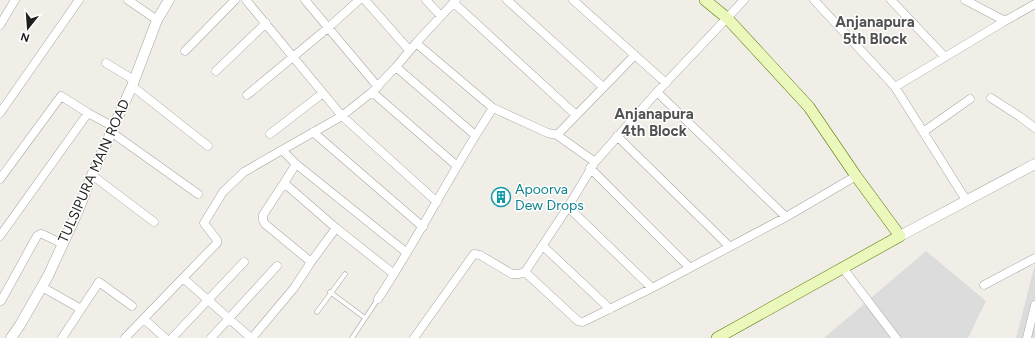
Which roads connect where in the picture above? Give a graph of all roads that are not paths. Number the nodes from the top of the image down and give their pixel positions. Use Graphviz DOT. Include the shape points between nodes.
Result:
graph roads {
  1 [pos="15,0"];
  2 [pos="79,0"];
  3 [pos="128,0"];
  4 [pos="169,0"];
  5 [pos="235,0"];
  6 [pos="246,0"];
  7 [pos="306,0"];
  8 [pos="359,0"];
  9 [pos="365,0"];
  10 [pos="426,0"];
  11 [pos="507,0"];
  12 [pos="573,0"];
  13 [pos="705,0"];
  14 [pos="744,0"];
  15 [pos="814,0"];
  16 [pos="891,0"];
  17 [pos="965,0"];
  18 [pos="455,1"];
  19 [pos="1035,4"];
  20 [pos="440,16"];
  21 [pos="727,18"];
  22 [pos="157,20"];
  23 [pos="1005,21"];
  24 [pos="266,23"];
  25 [pos="0,25"];
  26 [pos="329,27"];
  27 [pos="416,43"];
  28 [pos="409,50"];
  29 [pos="185,52"];
  30 [pos="294,56"];
  31 [pos="634,56"];
  32 [pos="945,57"];
  33 [pos="106,63"];
  34 [pos="396,67"];
  35 [pos="216,71"];
  36 [pos="133,83"];
  37 [pos="666,83"];
  38 [pos="603,87"];
  39 [pos="895,87"];
  40 [pos="375,89"];
  41 [pos="323,92"];
  42 [pos="657,92"];
  43 [pos="247,95"];
  44 [pos="990,98"];
  45 [pos="970,99"];
  46 [pos="493,108"];
  47 [pos="0,113"];
  48 [pos="88,113"];
  49 [pos="576,115"];
  50 [pos="342,116"];
  51 [pos="1035,128"];
  52 [pos="112,130"];
  53 [pos="313,132"];
  54 [pos="923,132"];
  55 [pos="270,134"];
  56 [pos="557,135"];
  57 [pos="475,136"];
  58 [pos="617,136"];
  59 [pos="208,146"];
  60 [pos="282,150"];
  61 [pos="296,164"];
  62 [pos="1035,164"];
  63 [pos="592,165"];
  64 [pos="458,166"];
  65 [pos="92,175"];
  66 [pos="856,176"];
  67 [pos="0,179"];
  68 [pos="284,183"];
  69 [pos="198,194"];
  70 [pos="966,200"];
  71 [pos="437,202"];
  72 [pos="568,207"];
  73 [pos="786,217"];
  74 [pos="154,222"];
  75 [pos="423,226"];
  76 [pos="336,228"];
  77 [pos="0,236"];
  78 [pos="900,236"];
  79 [pos="62,244"];
  80 [pos="543,246"];
  81 [pos="729,246"];
  82 [pos="407,253"];
  83 [pos="1035,258"];
  84 [pos="244,262"];
  85 [pos="312,262"];
  86 [pos="277,266"];
  87 [pos="689,267"];
  88 [pos="843,268"];
  89 [pos="525,272"];
  90 [pos="344,274"];
  91 [pos="394,274"];
  92 [pos="183,278"];
  93 [pos="984,285"];
  94 [pos="42,287"];
  95 [pos="652,288"];
  96 [pos="330,292"];
  97 [pos="378,299"];
  98 [pos="209,300"];
  99 [pos="0,302"];
  100 [pos="1035,305"];
  101 [pos="132,306"];
  102 [pos="81,309"];
  103 [pos="610,309"];
  104 [pos="317,312"];
  105 [pos="230,318"];
  106 [pos="365,318"];
  107 [pos="144,319"];
  108 [pos="11,338"];
  109 [pos="62,338"];
  110 [pos="125,338"];
  111 [pos="165,338"];
  112 [pos="172,338"];
  113 [pos="211,338"];
  114 [pos="252,338"];
  115 [pos="352,338"];
  116 [pos="414,338"];
  117 [pos="717,338"];
  118 [pos="896,338"];
  119 [pos="1027,338"];
  1 -- 25 [label="street"];
  2 -- 47 [label="street"];
  3 -- 22 [label="street"];
  4 -- 22 [label="street, TULSIPURA MAIN ROAD"];
  5 -- 29 [label="street"];
  6 -- 24 [label="street"];
  7 -- 26 [label="street"];
  8 -- 26 [label="street"];
  9 -- 28 [label="street"];
  10 -- 20 [label="street"];
  11 -- 38 [label="street"];
  12 -- 31 [label="street"];
  13 -- 21 [label="main road"];
  14 -- 21 [label="street"];
  15 -- 39 [label="street"];
  16 -- 32 [label="street"];
  17 -- 23 [label="street"];
  18 -- 20 [label="street"];
  18 -- 49 [label="street"];
  19 -- 23 [label="street"];
  20 -- 27 [label="street"];
  21 -- 37 [label="street"];
  21 -- 66 [label="main road" via="809,107"];
  22 -- 36 [label="street, TULSIPURA MAIN ROAD"];
  23 -- 32 [label="street"];
  24 -- 30 [label="street"];
  24 -- 35 [label="street"];
  26 -- 30 [label="street"];
  26 -- 40 [label="street"];
  27 -- 28 [label="street"];
  27 -- 46 [label="street"];
  28 -- 34 [label="street"];
  30 -- 41 [label="street"];
  30 -- 43 [label="street"];
  31 -- 37 [label="street"];
  31 -- 38 [label="street"];
  32 -- 39 [label="street"];
  33 -- 36 [label="street"];
  34 -- 40 [label="street"];
  34 -- 57 [label="street"];
  36 -- 52 [label="street, TULSIPURA MAIN ROAD"];
  36 -- 59 [label="street"];
  37 -- 42 [label="street"];
  38 -- 49 [label="street"];
  39 -- 54 [label="street"];
  40 -- 50 [label="street"];
  40 -- 64 [label="street"];
  41 -- 50 [label="street"];
  41 -- 55 [label="street"];
  42 -- 58 [label="street"];
  42 -- 73 [label="street"];
  44 -- 51 [label="street"];
  45 -- 54 [label="street"];
  46 -- 56 [label="street"];
  46 -- 57 [label="street"];
  48 -- 52 [label="street"];
  48 -- 67 [label="street" via="61,96"];
  48 -- 77 [label="street"];
  49 -- 56 [label="street"];
  50 -- 53 [label="street"];
  50 -- 71 [label="street"];
  52 -- 65 [label="street, TULSIPURA MAIN ROAD"];
  52 -- 69 [label="street"];
  53 -- 60 [label="street"];
  53 -- 75 [label="street"];
  54 -- 70 [label="street"];
  56 -- 63 [label="street"];
  57 -- 64 [label="street"];
  58 -- 63 [label="street"];
  58 -- 81 [label="street"];
  60 -- 61 [label="street"];
  60 -- 92 [label="street" via="244,172 223,192 204,223 217,243"];
  61 -- 68 [label="street"];
  61 -- 82 [label="street"];
  62 -- 70 [label="street"];
  63 -- 72 [label="street"];
  63 -- 87 [label="street"];
  64 -- 71 [label="street"];
  65 -- 74 [label="street"];
  65 -- 79 [label="street, TULSIPURA MAIN ROAD"];
  66 -- 73 [label="street"];
  66 -- 78 [label="main road"];
  68 -- 76 [label="street"];
  68 -- 85 [label="street" via="263,220"];
  70 -- 78 [label="street"];
  71 -- 75 [label="street"];
  72 -- 80 [label="street"];
  72 -- 95 [label="street"];
  73 -- 81 [label="street"];
  75 -- 82 [label="street"];
  76 -- 85 [label="street"];
  76 -- 91 [label="street"];
  78 -- 88 [label="main road"];
  79 -- 94 [label="street, TULSIPURA MAIN ROAD"];
  79 -- 99 [label="street" via="42,234 37,236"];
  80 -- 89 [label="street"];
  80 -- 103 [label="street"];
  81 -- 87 [label="street"];
  82 -- 91 [label="street"];
  83 -- 93 [label="street"];
  84 -- 98 [label="street"];
  85 -- 114 [label="street"];
  86 -- 105 [label="street"];
  87 -- 95 [label="street"];
  88 -- 117 [label="main road"];
  88 -- 118 [label="street"];
  89 -- 103 [label="street" via="578,321 583,322"];
  89 -- 116 [label="street" via="512,274 474,254"];
  90 -- 96 [label="lane"];
  91 -- 97 [label="street"];
  92 -- 98 [label="street"];
  92 -- 107 [label="street"];
  94 -- 102 [label="street"];
  94 -- 108 [label="street, TULSIPURA MAIN ROAD"];
  95 -- 103 [label="street"];
  96 -- 104 [label="lane"];
  96 -- 106 [label="lane"];
  97 -- 106 [label="lane"];
  98 -- 105 [label="street"];
  98 -- 112 [label="street"];
  100 -- 119 [label="street"];
  101 -- 102 [label="street" via="100,282"];
  102 -- 109 [label="street"];
  105 -- 113 [label="street"];
  105 -- 114 [label="street"];
  106 -- 115 [label="lane"];
  107 -- 110 [label="street"];
  107 -- 111 [label="street"];
}
